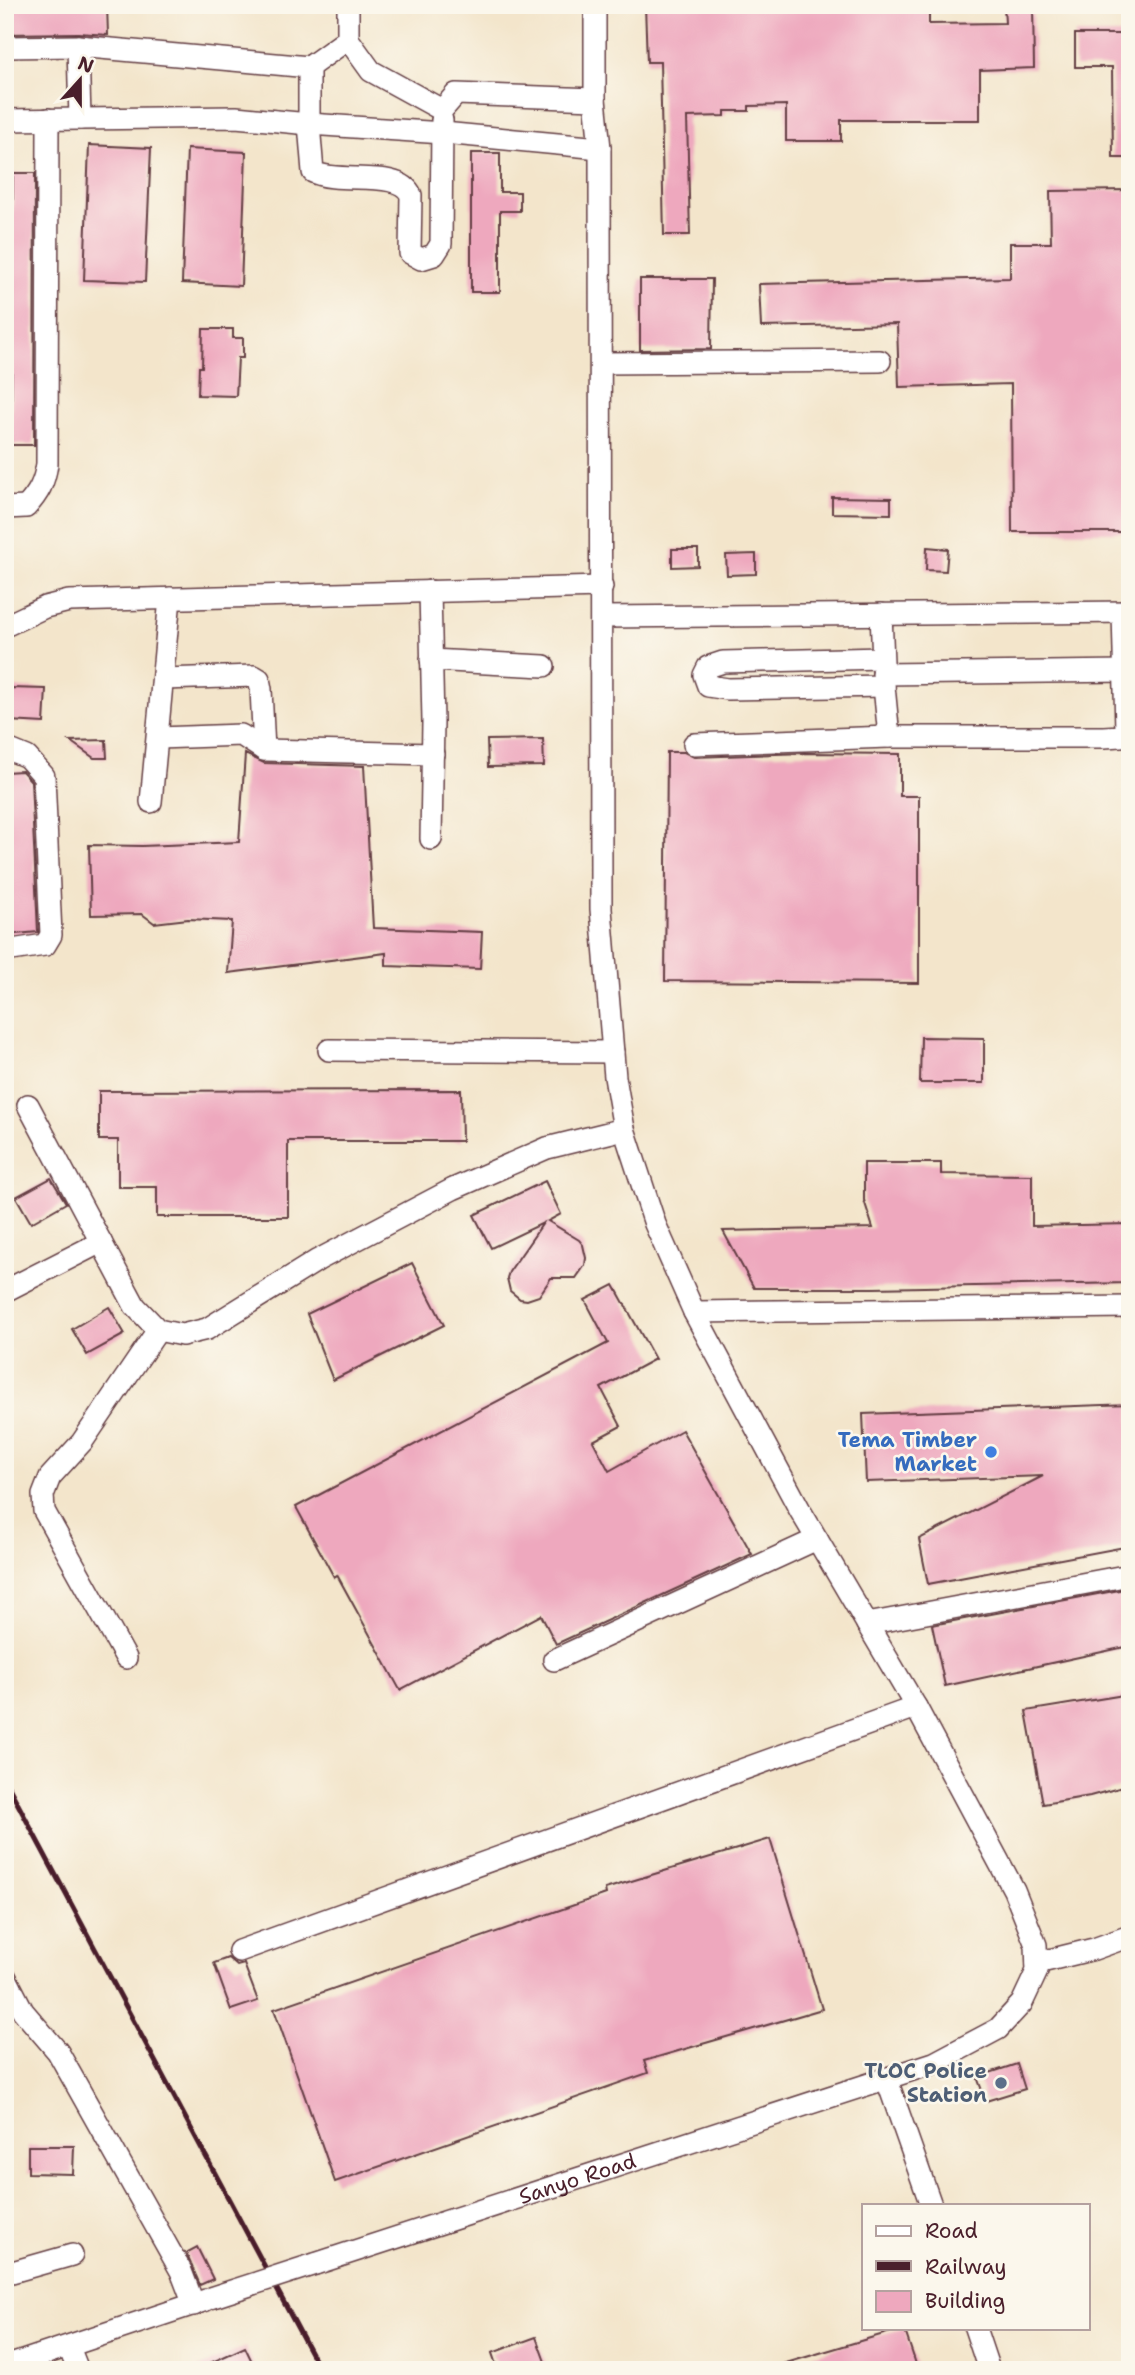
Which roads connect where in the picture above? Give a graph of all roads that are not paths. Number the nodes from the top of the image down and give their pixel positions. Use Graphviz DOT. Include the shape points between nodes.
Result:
graph roads {
  1 [pos="348,5"];
  2 [pos="595,5"];
  3 [pos="348,39"];
  4 [pos="78,46"];
  5 [pos="5,47"];
  6 [pos="309,66"];
  7 [pos="595,99"];
  8 [pos="442,110"];
  9 [pos="48,119"];
  10 [pos="80,119"];
  11 [pos="5,120"];
  12 [pos="309,124"];
  13 [pos="443,132"];
  14 [pos="600,148"];
  15 [pos="880,361"];
  16 [pos="601,363"];
  17 [pos="5,508"];
  18 [pos="602,587"];
  19 [pos="429,591"];
  20 [pos="170,598"];
  21 [pos="1126,612"];
  22 [pos="881,614"];
  23 [pos="602,617"];
  24 [pos="5,626"];
  25 [pos="430,660"];
  26 [pos="544,666"];
  27 [pos="1126,671"];
  28 [pos="883,673"];
  29 [pos="164,679"];
  30 [pos="889,737"];
  31 [pos="159,738"];
  32 [pos="694,744"];
  33 [pos="5,748"];
  34 [pos="264,750"];
  35 [pos="433,754"];
  36 [pos="151,802"];
  37 [pos="431,839"];
  38 [pos="5,951"];
  39 [pos="329,1050"];
  40 [pos="613,1052"];
  41 [pos="28,1105"];
  42 [pos="624,1129"];
  43 [pos="101,1242"];
  44 [pos="5,1291"];
  45 [pos="1130,1307"];
  46 [pos="694,1312"];
  47 [pos="158,1330"];
  48 [pos="817,1539"];
  49 [pos="1130,1575"];
  50 [pos="867,1624"];
  51 [pos="126,1658"];
  52 [pos="554,1660"];
  53 [pos="916,1707"];
  54 [pos="1130,1936"];
  55 [pos="239,1951"];
  56 [pos="1037,1963"];
  57 [pos="5,1976"];
  58 [pos="887,2080"];
  59 [pos="931,2204"];
  60 [pos="72,2255"];
  61 [pos="5,2274"];
  62 [pos="202,2302"];
  63 [pos="976,2330"];
  64 [pos="69,2347"];
  65 [pos="5,2367"];
  66 [pos="78,2370"];
  67 [pos="989,2370"];
  1 -- 3 [label="street"];
  2 -- 7 [label="street"];
  3 -- 6 [label="street"];
  3 -- 8 [label="street" via="371,71"];
  4 -- 5 [label="street"];
  4 -- 6 [label="street"];
  4 -- 10 [label="street"];
  6 -- 12 [label="street"];
  7 -- 8 [label="street" via="456,94"];
  7 -- 14 [label="street"];
  8 -- 13 [label="street"];
  9 -- 10 [label="street"];
  9 -- 11 [label="street"];
  9 -- 17 [label="street" via="47,464 39,493 26,507"];
  10 -- 12 [label="street" via="236,117"];
  12 -- 13 [label="street"];
  12 -- 13 [label="street" via="313,172 324,178 396,181 408,187 410,253 421,259 434,255 441,244"];
  13 -- 14 [label="street"];
  14 -- 16 [label="street"];
  15 -- 16 [label="street"];
  16 -- 18 [label="street"];
  18 -- 19 [label="street"];
  18 -- 23 [label="street"];
  19 -- 20 [label="street"];
  19 -- 25 [label="street"];
  20 -- 24 [label="street" via="69,601"];
  20 -- 29 [label="street"];
  21 -- 22 [label="street"];
  21 -- 27 [label="street"];
  22 -- 23 [label="street"];
  22 -- 28 [label="street"];
  23 -- 40 [label="street" via="601,909"];
  25 -- 26 [label="street"];
  25 -- 35 [label="street"];
  27 -- 28 [label="street"];
  27 -- 30 [label="street" via="1126,730 1121,736"];
  28 -- 28 [label="street" via="723,662 708,667 704,675 708,686 728,689"];
  28 -- 30 [label="street"];
  29 -- 31 [label="street"];
  29 -- 34 [label="street" via="259,679"];
  30 -- 32 [label="street"];
  31 -- 34 [label="street" via="241,735"];
  31 -- 36 [label="street"];
  33 -- 38 [label="street" via="27,757 44,776 51,935 46,945"];
  34 -- 35 [label="street"];
  35 -- 37 [label="street"];
  39 -- 40 [label="street"];
  40 -- 42 [label="street"];
  41 -- 43 [label="street"];
  42 -- 46 [label="street" via="655,1224"];
  42 -- 47 [label="street" via="547,1148 453,1189 317,1260 207,1329 183,1335"];
  43 -- 44 [label="street"];
  43 -- 47 [label="street" via="135,1306"];
  45 -- 46 [label="street"];
  46 -- 48 [label="street"];
  47 -- 51 [label="street" via="82,1442 50,1477 43,1495 44,1511"];
  48 -- 50 [label="street"];
  48 -- 52 [label="street"];
  49 -- 50 [label="street"];
  50 -- 53 [label="street"];
  53 -- 55 [label="street"];
  53 -- 56 [label="street" via="1014,1889 1036,1945"];
  54 -- 56 [label="street"];
  56 -- 58 [label="street, Sanyo Road" via="1022,2003 998,2029 934,2063"];
  57 -- 62 [label="street" via="23,2011 58,2052"];
  58 -- 59 [label="street"];
  58 -- 62 [label="street, Sanyo Road, bridge"];
  60 -- 61 [label="street"];
  62 -- 64 [label="street, Sanyo Road"];
  63 -- 67 [label="street"];
  64 -- 65 [label="street, Sanyo Road"];
  64 -- 66 [label="street"];
}
